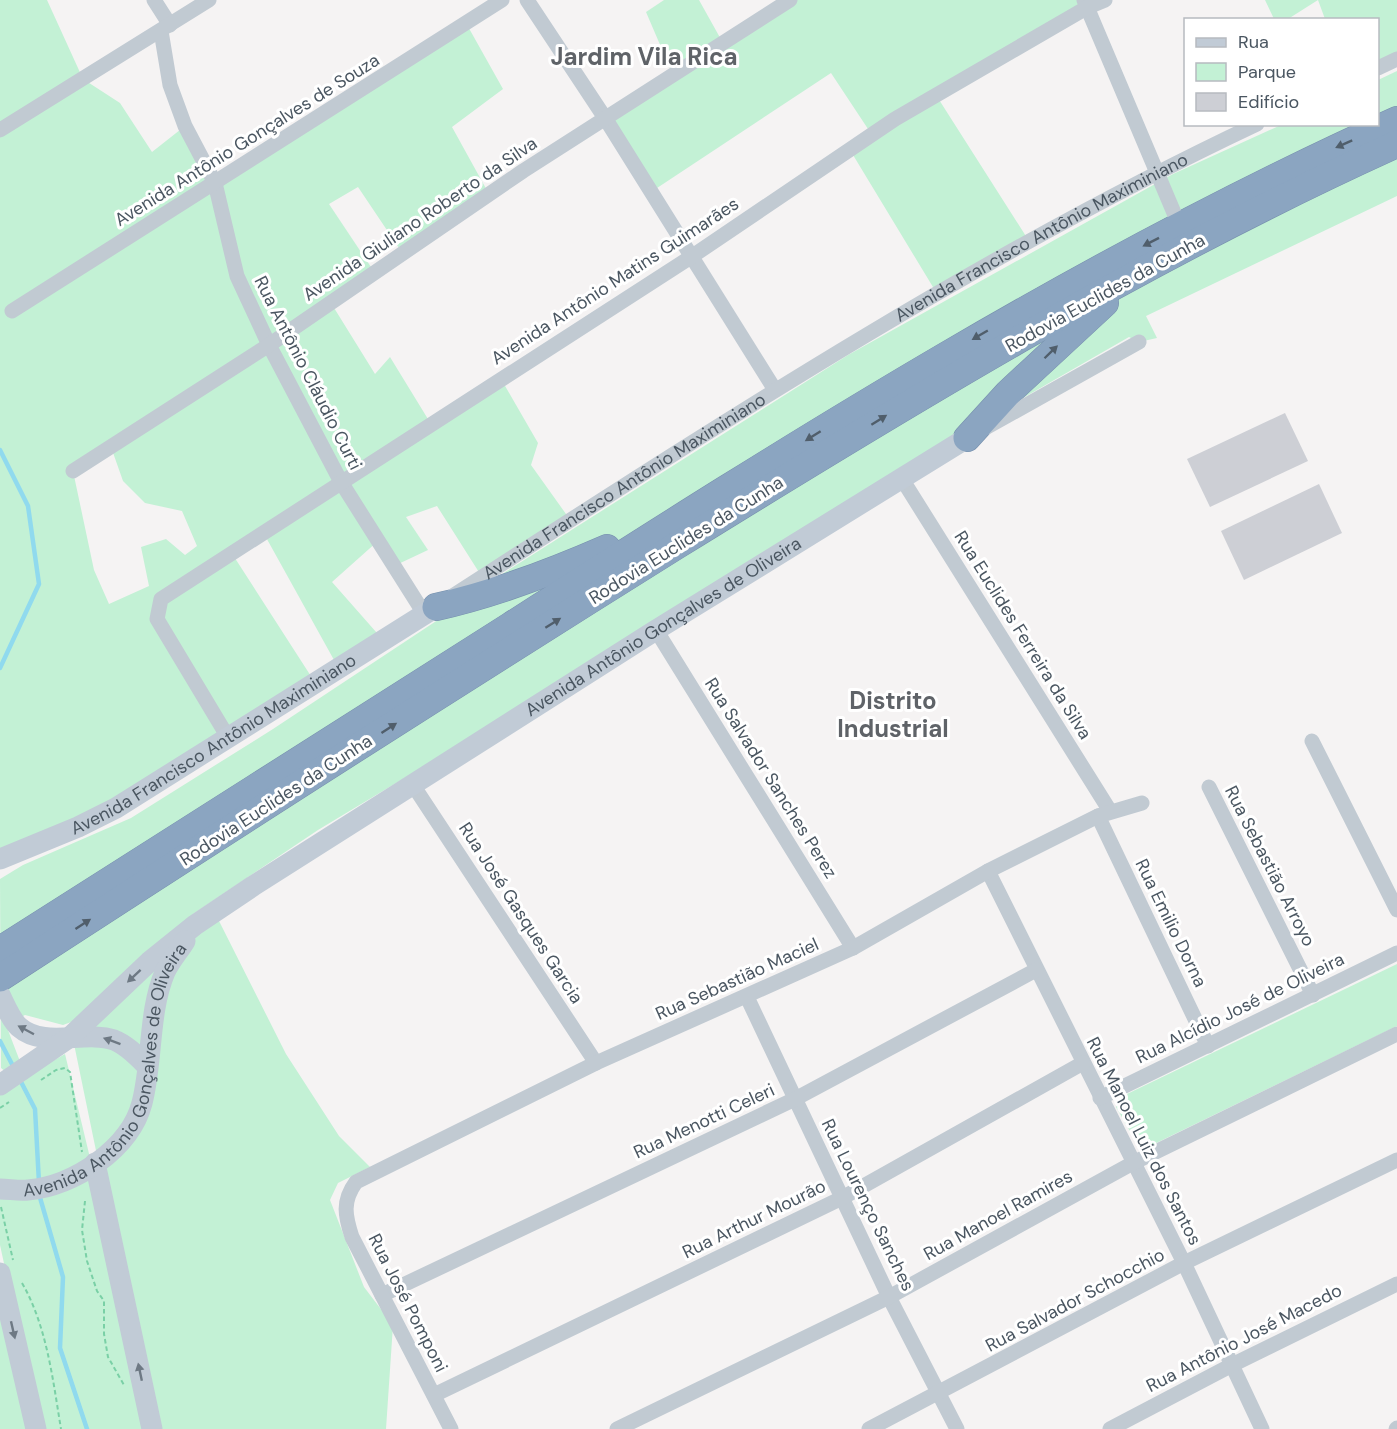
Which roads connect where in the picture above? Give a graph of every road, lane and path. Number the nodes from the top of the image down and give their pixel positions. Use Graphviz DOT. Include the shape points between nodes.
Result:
graph roads {
  1 [pos="154,0"];
  2 [pos="209,0"];
  3 [pos="502,0"];
  4 [pos="527,0"];
  5 [pos="790,0"];
  6 [pos="1105,0"];
  7 [pos="1086,3"];
  8 [pos="165,28"];
  9 [pos="1397,59"];
  10 [pos="1379,67"];
  11 [pos="605,118"];
  12 [pos="1397,120"];
  13 [pos="1253,126"];
  14 [pos="0,130"];
  15 [pos="1397,144"];
  16 [pos="1156,172"];
  17 [pos="215,183"];
  18 [pos="1180,227"];
  19 [pos="691,257"];
  20 [pos="1146,268"];
  21 [pos="12,311"];
  22 [pos="1139,342"];
  23 [pos="270,345"];
  24 [pos="775,390"];
  25 [pos="966,438"];
  26 [pos="73,471"];
  27 [pos="902,479"];
  28 [pos="341,482"];
  29 [pos="672,522"];
  30 [pos="431,611"];
  31 [pos="656,630"];
  32 [pos="229,739"];
  33 [pos="1312,741"];
  34 [pos="413,785"];
  35 [pos="1209,787"];
  36 [pos="1142,803"];
  37 [pos="1104,814"];
  38 [pos="0,859"];
  39 [pos="988,871"];
  40 [pos="1397,910"];
  41 [pos="195,925"];
  42 [pos="18,948"];
  43 [pos="853,948"];
  44 [pos="1397,953"];
  45 [pos="1036,970"];
  46 [pos="0,978"];
  47 [pos="0,995"];
  48 [pos="1312,995"];
  49 [pos="747,997"];
  50 [pos="1397,1034"];
  51 [pos="70,1037"];
  52 [pos="1208,1046"];
  53 [pos="596,1063"];
  54 [pos="1083,1063"];
  55 [pos="147,1066"];
  56 [pos="1,1084"];
  57 [pos="1100,1098"];
  58 [pos="795,1099"];
  59 [pos="1397,1160"];
  60 [pos="95,1163"];
  61 [pos="1132,1163"];
  62 [pos="0,1189"];
  63 [pos="349,1192"];
  64 [pos="86,1196"];
  65 [pos="842,1198"];
  66 [pos="1184,1263"];
  67 [pos="0,1273"];
  68 [pos="20,1281"];
  69 [pos="1397,1284"];
  70 [pos="382,1295"];
  71 [pos="889,1297"];
  72 [pos="1232,1365"];
  73 [pos="124,1385"];
  74 [pos="939,1394"];
  75 [pos="434,1395"];
  76 [pos="36,1429"];
  77 [pos="61,1429"];
  78 [pos="152,1429"];
  79 [pos="451,1429"];
  80 [pos="617,1429"];
  81 [pos="869,1429"];
  82 [pos="957,1429"];
  83 [pos="1110,1429"];
  84 [pos="1262,1429"];
  1 -- 8 [label="street, Rua Antônio Cláudio Curti"];
  2 -- 8 [label="street"];
  3 -- 17 [label="street, Avenida Antônio Gonçalves de Souza"];
  4 -- 11 [label="street"];
  5 -- 11 [label="street, Avenida Giuliano Roberto da Silva"];
  6 -- 7 [label="street, Avenida Antônio Matins Guimarães"];
  7 -- 16 [label="street"];
  7 -- 19 [label="street, Avenida Antônio Matins Guimarães" via="895,119"];
  8 -- 14 [label="street"];
  8 -- 17 [label="street, Rua Antônio Cláudio Curti" via="170,85 185,126"];
  9 -- 10 [label="street"];
  11 -- 19 [label="street"];
  11 -- 23 [label="street, Avenida Giuliano Roberto da Silva"];
  12 -- 18 [label="highway, Rodovia Euclides da Cunha, one-way" via="1309,160"];
  13 -- 16 [label="street, Avenida Francisco Antônio Maximiniano"];
  15 -- 20 [label="highway, Rodovia Euclides da Cunha" via="1310,183"];
  16 -- 18 [label="street"];
  16 -- 24 [label="street, Avenida Francisco Antônio Maximiniano" via="948,285"];
  17 -- 21 [label="street, Avenida Antônio Gonçalves de Souza"];
  17 -- 23 [label="street, Rua Antônio Cláudio Curti" via="237,276"];
  18 -- 29 [label="highway, Rodovia Euclides da Cunha, one-way" via="979,336"];
  19 -- 24 [label="street"];
  19 -- 28 [label="street, Avenida Antônio Matins Guimarães"];
  25 -- 20 [label="highway, one-way" via="1056,347"];
  42 -- 20 [label="highway, Rodovia Euclides da Cunha, one-way" via="491,662 886,415"];
  22 -- 25 [label="street, Avenida Antônio Gonçalves de Oliveira"];
  23 -- 26 [label="street, Avenida Giuliano Roberto da Silva"];
  23 -- 28 [label="street, Rua Antônio Cláudio Curti"];
  24 -- 30 [label="street, Avenida Francisco Antônio Maximiniano"];
  25 -- 27 [label="main road, Avenida Antônio Gonçalves de Oliveira"];
  27 -- 31 [label="main road, Avenida Antônio Gonçalves de Oliveira"];
  27 -- 37 [label="street, Rua Euclides Ferreira da Silva"];
  28 -- 30 [label="street, Rua Antônio Cláudio Curti"];
  28 -- 32 [label="street, Avenida Antônio Matins Guimarães" via="161,599 158,619"];
  29 -- 30 [label="highway" via="568,565"];
  29 -- 42 [label="highway, Rodovia Euclides da Cunha" via="209,820"];
  30 -- 32 [label="main road, Avenida Francisco Antônio Maximiniano"];
  31 -- 34 [label="main road, Avenida Antônio Gonçalves de Oliveira"];
  31 -- 43 [label="street, Rua Salvador Sanches Perez"];
  32 -- 38 [label="main road, Avenida Francisco Antônio Maximiniano" via="116,808"];
  33 -- 40 [label="street"];
  34 -- 41 [label="main road, Avenida Antônio Gonçalves de Oliveira"];
  34 -- 53 [label="street, Rua José Gasques Garcia"];
  35 -- 48 [label="street, Rua Sebastião Arroyo"];
  36 -- 37 [label="street, Rua Sebastião Maciel"];
  37 -- 39 [label="street, Rua Sebastião Maciel"];
  37 -- 52 [label="street, Rua Emilio Dorna"];
  39 -- 43 [label="street, Rua Sebastião Maciel"];
  39 -- 45 [label="street, Rua Manoel Luiz dos Santos"];
  41 -- 51 [label="main road, Avenida Antônio Gonçalves de Oliveira, one-way" via="149,962"];
  41 -- 55 [label="main road, Avenida Antônio Gonçalves de Oliveira" via="165,972"];
  42 -- 46 [label="highway, Rodovia Euclides da Cunha"];
  43 -- 49 [label="street, Rua Sebastião Maciel"];
  44 -- 48 [label="street, Rua Alcídio José de Oliveira"];
  45 -- 54 [label="street, Rua Manoel Luiz dos Santos"];
  45 -- 58 [label="street, Rua Menotti Celeri"];
  51 -- 47 [label="main road, one-way" via="32,1035 18,1027"];
  48 -- 52 [label="street, Rua Alcídio José de Oliveira"];
  49 -- 53 [label="street, Rua Sebastião Maciel"];
  49 -- 58 [label="street, Rua Lourenço Sanches"];
  50 -- 61 [label="street, Rua Manoel Ramires"];
  55 -- 51 [label="main road, one-way" via="116,1041"];
  51 -- 56 [label="main road, Avenida Antônio Gonçalves de Oliveira"];
  52 -- 57 [label="street, Rua Alcídio José de Oliveira"];
  53 -- 63 [label="street, Rua Sebastião Maciel" via="378,1169 356,1182"];
  54 -- 57 [label="street, Rua Manoel Luiz dos Santos"];
  54 -- 65 [label="street, Rua Arthur Mourão"];
  55 -- 60 [label="main road, Avenida Antônio Gonçalves de Oliveira" via="142,1104 126,1136"];
  57 -- 61 [label="street, Rua Manoel Luiz dos Santos"];
  58 -- 65 [label="street, Rua Lourenço Sanches"];
  58 -- 70 [label="street, Rua Menotti Celeri"];
  59 -- 66 [label="street, Rua Salvador Schocchio"];
  60 -- 62 [label="main road, Avenida Antônio Gonçalves de Oliveira" via="72,1177 38,1188"];
  78 -- 60 [label="main road, one-way"];
  61 -- 66 [label="street, Rua Manoel Luiz dos Santos"];
  61 -- 71 [label="street, Rua Manoel Ramires"];
  63 -- 70 [label="street, Rua José Pomponi" via="346,1217 352,1237"];
  64 -- 73 [label="path" via="82,1230 87,1261 104,1301 108,1357"];
  65 -- 71 [label="street, Rua Lourenço Sanches"];
  65 -- 75 [label="street, Rua Arthur Mourão"];
  66 -- 72 [label="street, Rua Manoel Luiz dos Santos"];
  66 -- 74 [label="street, Rua Salvador Schocchio"];
  67 -- 76 [label="main road, one-way"];
  68 -- 77 [label="path" via="30,1297 50,1365"];
  69 -- 72 [label="street, Rua Antônio José Macedo"];
  70 -- 75 [label="street, Rua José Pomponi"];
  71 -- 74 [label="street, Rua Lourenço Sanches"];
  71 -- 80 [label="street, Rua Manoel Ramires"];
  72 -- 83 [label="street, Rua Antônio José Macedo"];
  72 -- 84 [label="street, Rua Manoel Luiz dos Santos"];
  74 -- 81 [label="street, Rua Salvador Schocchio"];
  74 -- 82 [label="street, Rua Lourenço Sanches"];
  75 -- 79 [label="street, Rua José Pomponi"];
}
